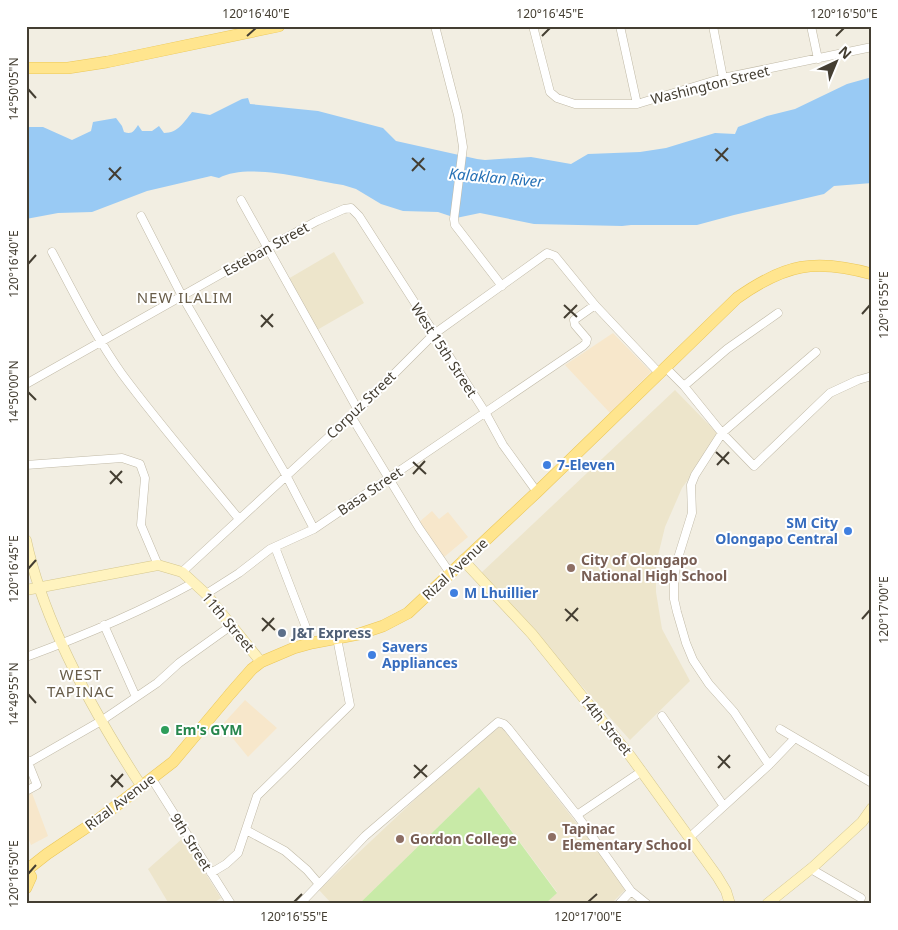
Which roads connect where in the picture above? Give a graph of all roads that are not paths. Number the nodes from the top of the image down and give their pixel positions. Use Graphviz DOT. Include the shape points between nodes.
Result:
graph roads {
  1 [pos="279,26"];
  2 [pos="435,26"];
  3 [pos="533,26"];
  4 [pos="620,26"];
  5 [pos="713,26"];
  6 [pos="811,26"];
  7 [pos="872,47"];
  8 [pos="818,59"];
  9 [pos="26,68"];
  10 [pos="723,78"];
  11 [pos="637,104"];
  12 [pos="241,200"];
  13 [pos="351,208"];
  14 [pos="141,216"];
  15 [pos="267,248"];
  16 [pos="52,252"];
  17 [pos="872,274"];
  18 [pos="502,286"];
  19 [pos="182,296"];
  20 [pos="595,305"];
  21 [pos="778,313"];
  22 [pos="434,334"];
  23 [pos="101,341"];
  24 [pos="816,352"];
  25 [pos="662,370"];
  26 [pos="872,376"];
  27 [pos="26,384"];
  28 [pos="684,386"];
  29 [pos="358,410"];
  30 [pos="485,412"];
  31 [pos="351,416"];
  32 [pos="722,433"];
  33 [pos="26,464"];
  34 [pos="286,475"];
  35 [pos="389,478"];
  36 [pos="537,492"];
  37 [pos="239,519"];
  38 [pos="314,529"];
  39 [pos="26,540"];
  40 [pos="275,547"];
  41 [pos="463,560"];
  42 [pos="158,565"];
  43 [pos="182,572"];
  44 [pos="450,573"];
  45 [pos="193,583"];
  46 [pos="39,587"];
  47 [pos="26,590"];
  48 [pos="206,594"];
  49 [pos="104,625"];
  50 [pos="232,625"];
  51 [pos="337,638"];
  52 [pos="62,643"];
  53 [pos="312,643"];
  54 [pos="26,657"];
  55 [pos="261,662"];
  56 [pos="136,697"];
  57 [pos="662,716"];
  58 [pos="101,721"];
  59 [pos="780,729"];
  60 [pos="794,738"];
  61 [pos="27,760"];
  62 [pos="769,765"];
  63 [pos="642,771"];
  64 [pos="152,779"];
  65 [pos="872,783"];
  66 [pos="142,787"];
  67 [pos="26,790"];
  68 [pos="724,805"];
  69 [pos="872,808"];
  70 [pos="577,816"];
  71 [pos="246,830"];
  72 [pos="690,837"];
  73 [pos="27,868"];
  74 [pos="811,869"];
  75 [pos="211,873"];
  76 [pos="319,884"];
  77 [pos="26,888"];
  78 [pos="631,891"];
  79 [pos="861,898"];
  80 [pos="231,904"];
  81 [pos="300,904"];
  82 [pos="619,904"];
  83 [pos="647,904"];
  84 [pos="730,904"];
  85 [pos="767,904"];
  1 -- 9 [label="main road" via="107,62 68,68"];
  2 -- 18 [label="street" via="463,147 455,225"];
  3 -- 11 [label="street, Washington Street" via="550,92 557,98 576,104"];
  4 -- 11 [label="street"];
  5 -- 10 [label="street"];
  6 -- 8 [label="street"];
  7 -- 8 [label="street, Washington Street"];
  8 -- 10 [label="street, Washington Street"];
  10 -- 11 [label="street, Washington Street"];
  12 -- 15 [label="street"];
  13 -- 15 [label="street, Esteban Street" via="317,221"];
  13 -- 22 [label="street, West 15th Street"];
  14 -- 19 [label="street"];
  15 -- 19 [label="street, Esteban Street"];
  15 -- 29 [label="street"];
  16 -- 23 [label="street"];
  17 -- 25 [label="main road, Rizal Avenue" via="827,265 779,273 737,298"];
  18 -- 20 [label="street, Corpuz Street" via="547,253 555,256"];
  18 -- 22 [label="street, Corpuz Street"];
  19 -- 23 [label="street, Esteban Street"];
  19 -- 34 [label="street"];
  20 -- 25 [label="street"];
  20 -- 30 [label="street, Basa Street" via="574,320 574,325 587,339 583,346"];
  21 -- 28 [label="street" via="727,349"];
  22 -- 29 [label="street, Corpuz Street"];
  22 -- 30 [label="street, West 15th Street"];
  23 -- 27 [label="street, Esteban Street"];
  23 -- 37 [label="street" via="160,424"];
  24 -- 32 [label="street"];
  25 -- 28 [label="street"];
  25 -- 36 [label="main road, Rizal Avenue"];
  26 -- 32 [label="street" via="830,393 754,466"];
  28 -- 32 [label="street"];
  29 -- 31 [label="street, Corpuz Street"];
  30 -- 35 [label="street, Basa Street"];
  30 -- 36 [label="street, West 15th Street" via="503,445"];
  31 -- 34 [label="street, Corpuz Street"];
  31 -- 35 [label="street"];
  32 -- 62 [label="street" via="690,485 693,509 678,558 674,599 693,660 734,712"];
  33 -- 42 [label="street" via="122,458 140,464 144,478 141,525"];
  34 -- 37 [label="street, Corpuz Street"];
  34 -- 38 [label="street"];
  35 -- 38 [label="street, Basa Street"];
  35 -- 44 [label="street"];
  36 -- 41 [label="main road, Rizal Avenue"];
  37 -- 43 [label="street, Corpuz Street"];
  38 -- 40 [label="street, Basa Street"];
  39 -- 46 [label="street"];
  40 -- 48 [label="street, Basa Street"];
  40 -- 53 [label="street"];
  41 -- 44 [label="main road, Rizal Avenue"];
  41 -- 63 [label="street, 14th Street" via="532,634"];
  42 -- 43 [label="street"];
  42 -- 46 [label="street"];
  43 -- 45 [label="street"];
  44 -- 51 [label="main road, Rizal Avenue" via="408,613 383,626"];
  45 -- 48 [label="street, 11th Street"];
  45 -- 49 [label="street"];
  46 -- 47 [label="street"];
  46 -- 52 [label="street"];
  48 -- 50 [label="street, 11th Street"];
  49 -- 52 [label="street"];
  49 -- 56 [label="street"];
  50 -- 55 [label="street, 11th Street"];
  50 -- 56 [label="street"];
  51 -- 53 [label="main road, Rizal Avenue"];
  51 -- 71 [label="street" via="350,705 257,796"];
  52 -- 54 [label="street"];
  52 -- 58 [label="street"];
  53 -- 55 [label="main road, Rizal Avenue"];
  55 -- 64 [label="main road, Rizal Avenue" via="173,762"];
  56 -- 58 [label="street"];
  57 -- 68 [label="street"];
  58 -- 61 [label="street"];
  58 -- 66 [label="street"];
  59 -- 60 [label="street"];
  60 -- 62 [label="street"];
  60 -- 65 [label="street"];
  61 -- 67 [label="street" via="36,785"];
  62 -- 68 [label="street"];
  63 -- 70 [label="street"];
  63 -- 72 [label="street, 14th Street"];
  64 -- 66 [label="main road, Rizal Avenue"];
  64 -- 75 [label="street, 9th Street"];
  66 -- 73 [label="main road, Rizal Avenue"];
  68 -- 72 [label="street"];
  69 -- 74 [label="street" via="862,822"];
  70 -- 76 [label="street" via="501,722 494,724 365,836"];
  70 -- 78 [label="street"];
  71 -- 75 [label="street" via="238,853"];
  71 -- 76 [label="street" via="285,851"];
  72 -- 84 [label="street, 14th Street" via="726,891"];
  73 -- 77 [label="main road" via="31,877"];
  74 -- 79 [label="street"];
  74 -- 85 [label="street"];
  75 -- 80 [label="street, 9th Street"];
  76 -- 81 [label="street"];
  78 -- 82 [label="street"];
  78 -- 83 [label="street"];
}
